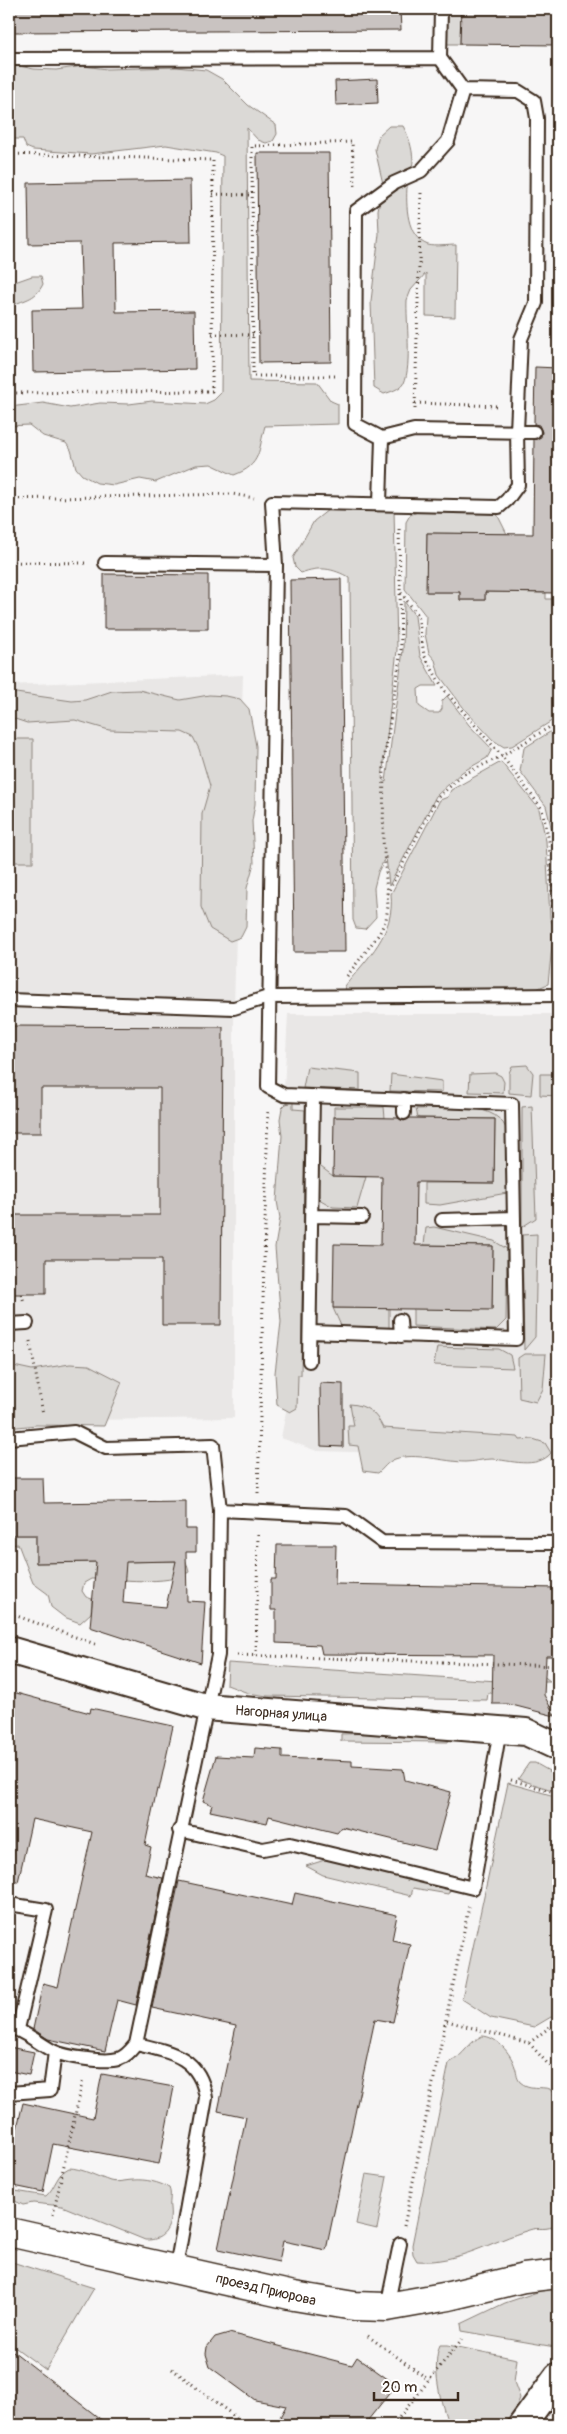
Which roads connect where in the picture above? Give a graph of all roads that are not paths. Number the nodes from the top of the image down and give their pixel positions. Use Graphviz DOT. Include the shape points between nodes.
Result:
graph roads {
  1 [pos="441,9"];
  2 [pos="9,58"];
  3 [pos="440,58"];
  4 [pos="463,90"];
  5 [pos="517,432"];
  6 [pos="534,432"];
  7 [pos="382,438"];
  8 [pos="380,503"];
  9 [pos="105,563"];
  10 [pos="276,565"];
  11 [pos="558,994"];
  12 [pos="268,997"];
  13 [pos="9,1000"];
  14 [pos="313,1096"];
  15 [pos="404,1099"];
  16 [pos="404,1113"];
  17 [pos="312,1216"];
  18 [pos="362,1217"];
  19 [pos="514,1218"];
  20 [pos="442,1220"];
  21 [pos="400,1320"];
  22 [pos="27,1323"];
  23 [pos="9,1324"];
  24 [pos="310,1332"];
  25 [pos="401,1336"];
  26 [pos="309,1361"];
  27 [pos="9,1438"];
  28 [pos="220,1510"];
  29 [pos="558,1543"];
  30 [pos="9,1650"];
  31 [pos="206,1708"];
  32 [pos="500,1729"];
  33 [pos="558,1747"];
  34 [pos="179,1830"];
  35 [pos="9,1904"];
  36 [pos="13,2028"];
  37 [pos="136,2044"];
  38 [pos="56,2052"];
  39 [pos="9,2093"];
  40 [pos="9,2232"];
  41 [pos="400,2244"];
  42 [pos="558,2257"];
  43 [pos="176,2268"];
  44 [pos="558,2274"];
  45 [pos="524,2278"];
  46 [pos="387,2307"];
  47 [pos="558,2376"];
  48 [pos="522,2425"];
  1 -- 3 [label="lane"];
  2 -- 3 [label="lane"];
  3 -- 4 [label="lane"];
  4 -- 5 [label="lane" via="518,91 534,101 537,118 536,303 521,339"];
  4 -- 7 [label="lane" via="448,142 421,171 394,183 356,211 355,424"];
  5 -- 6 [label="lane"];
  5 -- 7 [label="lane" via="414,430"];
  5 -- 8 [label="lane" via="518,485 499,507"];
  7 -- 8 [label="lane"];
  8 -- 10 [label="lane" via="272,502"];
  9 -- 10 [label="lane"];
  10 -- 12 [label="lane"];
  11 -- 12 [label="lane"];
  12 -- 13 [label="lane" via="234,1008"];
  12 -- 14 [label="lane" via="268,1086 284,1095"];
  14 -- 15 [label="lane"];
  14 -- 17 [label="lane"];
  15 -- 16 [label="lane"];
  15 -- 19 [label="lane" via="512,1104"];
  17 -- 18 [label="lane"];
  17 -- 24 [label="lane"];
  19 -- 20 [label="lane"];
  19 -- 25 [label="lane" via="516,1339"];
  21 -- 25 [label="lane"];
  22 -- 23 [label="lane"];
  24 -- 25 [label="lane"];
  24 -- 26 [label="lane"];
  27 -- 28 [label="lane" via="74,1432 106,1448 213,1444"];
  28 -- 29 [label="lane" via="346,1516 382,1542"];
  28 -- 31 [label="lane" via="218,1655"];
  30 -- 31 [label="street, Нагорная улица"];
  31 -- 32 [label="street, Нагорная улица"];
  31 -- 34 [label="lane"];
  32 -- 33 [label="street, Нагорная улица" via="526,1732"];
  32 -- 34 [label="lane" via="473,1888 290,1844 263,1849"];
  34 -- 37 [label="lane"];
  35 -- 36 [label="lane" via="46,1910"];
  36 -- 38 [label="lane"];
  37 -- 38 [label="lane" via="118,2059"];
  37 -- 43 [label="lane" via="182,2058 203,2080 206,2098"];
  38 -- 39 [label="lane" via="50,2090"];
  40 -- 43 [label="street, проезд Приорова"];
  41 -- 46 [label="lane"];
  42 -- 45 [label="street"];
  43 -- 46 [label="street, проезд Приорова" via="331,2303"];
  44 -- 45 [label="street"];
  45 -- 46 [label="street, проезд Приорова"];
  47 -- 48 [label="street"];
}
